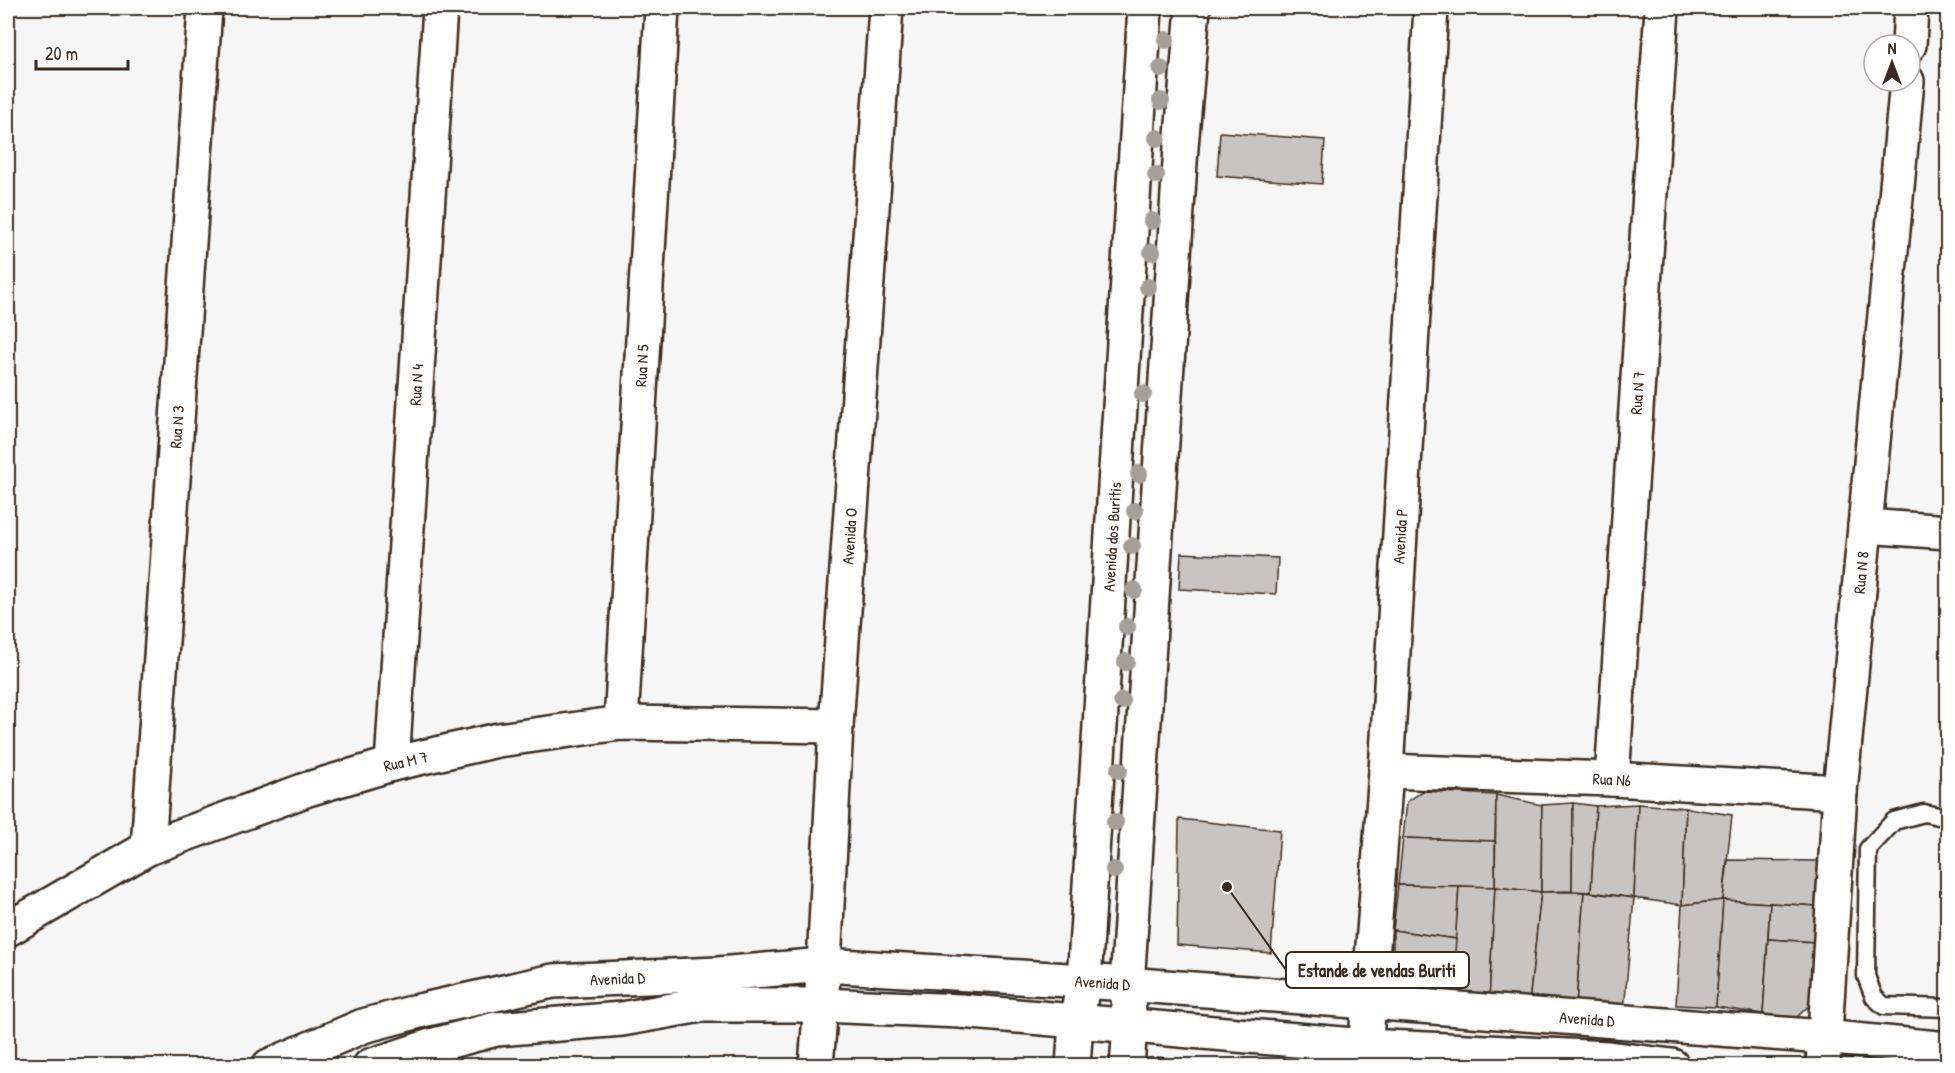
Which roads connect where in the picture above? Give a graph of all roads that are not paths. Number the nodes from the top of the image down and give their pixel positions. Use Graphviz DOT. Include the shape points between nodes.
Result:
graph roads {
  1 [pos="205,8"];
  2 [pos="440,8"];
  3 [pos="662,8"];
  4 [pos="886,8"];
  5 [pos="1145,8"];
  6 [pos="1193,8"];
  7 [pos="1431,8"];
  8 [pos="1662,8"];
  9 [pos="1911,8"];
  10 [pos="1910,33"];
  11 [pos="1906,93"];
  12 [pos="1865,526"];
  13 [pos="1947,532"];
  14 [pos="621,723"];
  15 [pos="836,726"];
  16 [pos="392,764"];
  17 [pos="1386,771"];
  18 [pos="1612,780"];
  19 [pos="1840,792"];
  20 [pos="1947,818"];
  21 [pos="148,848"];
  22 [pos="8,929"];
  23 [pos="824,965"];
  24 [pos="1084,981"];
  25 [pos="1127,985"];
  26 [pos="1368,1002"];
  27 [pos="821,1005"];
  28 [pos="1947,1008"];
  29 [pos="1076,1022"];
  30 [pos="1130,1026"];
  31 [pos="1947,1049"];
  32 [pos="1823,1051"];
  33 [pos="1365,1056"];
  34 [pos="1608,1062"];
  35 [pos="269,1065"];
  36 [pos="370,1065"];
  37 [pos="816,1065"];
  38 [pos="1073,1065"];
  39 [pos="1127,1065"];
  40 [pos="1672,1065"];
  1 -- 21 [label="street, Rua N 3"];
  2 -- 16 [label="street, Rua N 4"];
  3 -- 14 [label="street, Rua N 5"];
  4 -- 15 [label="street, Avenida O"];
  5 -- 24 [label="street, Avenida dos Buritis"];
  6 -- 25 [label="street"];
  7 -- 17 [label="street, Avenida P"];
  8 -- 18 [label="street, Rua N 7"];
  9 -- 10 [label="street"];
  11 -- 12 [label="street, Rua N 8"];
  12 -- 13 [label="street"];
  12 -- 19 [label="street, Rua N 8"];
  14 -- 15 [label="street, Rua M 7"];
  14 -- 16 [label="street, Rua M 7" via="498,740"];
  15 -- 23 [label="street, Avenida O"];
  16 -- 21 [label="street, Rua M 7" via="308,789"];
  17 -- 18 [label="street, Rua N6"];
  17 -- 26 [label="street, Avenida P"];
  18 -- 19 [label="street, Rua N6"];
  19 -- 32 [label="street, Rua N 8"];
  20 -- 28 [label="lane" via="1924,813 1894,821 1868,849 1866,976 1874,997 1884,1006"];
  21 -- 22 [label="street, Rua M 7"];
  23 -- 24 [label="street, Avenida D"];
  23 -- 27 [label="street, Avenida O"];
  23 -- 35 [label="street, Avenida D" via="553,981 363,1026"];
  24 -- 25 [label="street, Avenida D"];
  24 -- 29 [label="street, Avenida dos Buritis"];
  25 -- 26 [label="street, Avenida D"];
  25 -- 30 [label="street"];
  26 -- 32 [label="street, Avenida D"];
  26 -- 33 [label="street, Avenida P"];
  27 -- 29 [label="street" via="960,1011"];
  27 -- 36 [label="street" via="701,1005 622,1018 496,1029"];
  27 -- 37 [label="street, Avenida O"];
  29 -- 30 [label="street"];
  29 -- 38 [label="street, Avenida dos Buritis"];
  30 -- 33 [label="street"];
  30 -- 39 [label="street"];
  31 -- 32 [label="street, Avenida D"];
  33 -- 34 [label="street"];
  34 -- 40 [label="street"];
}
